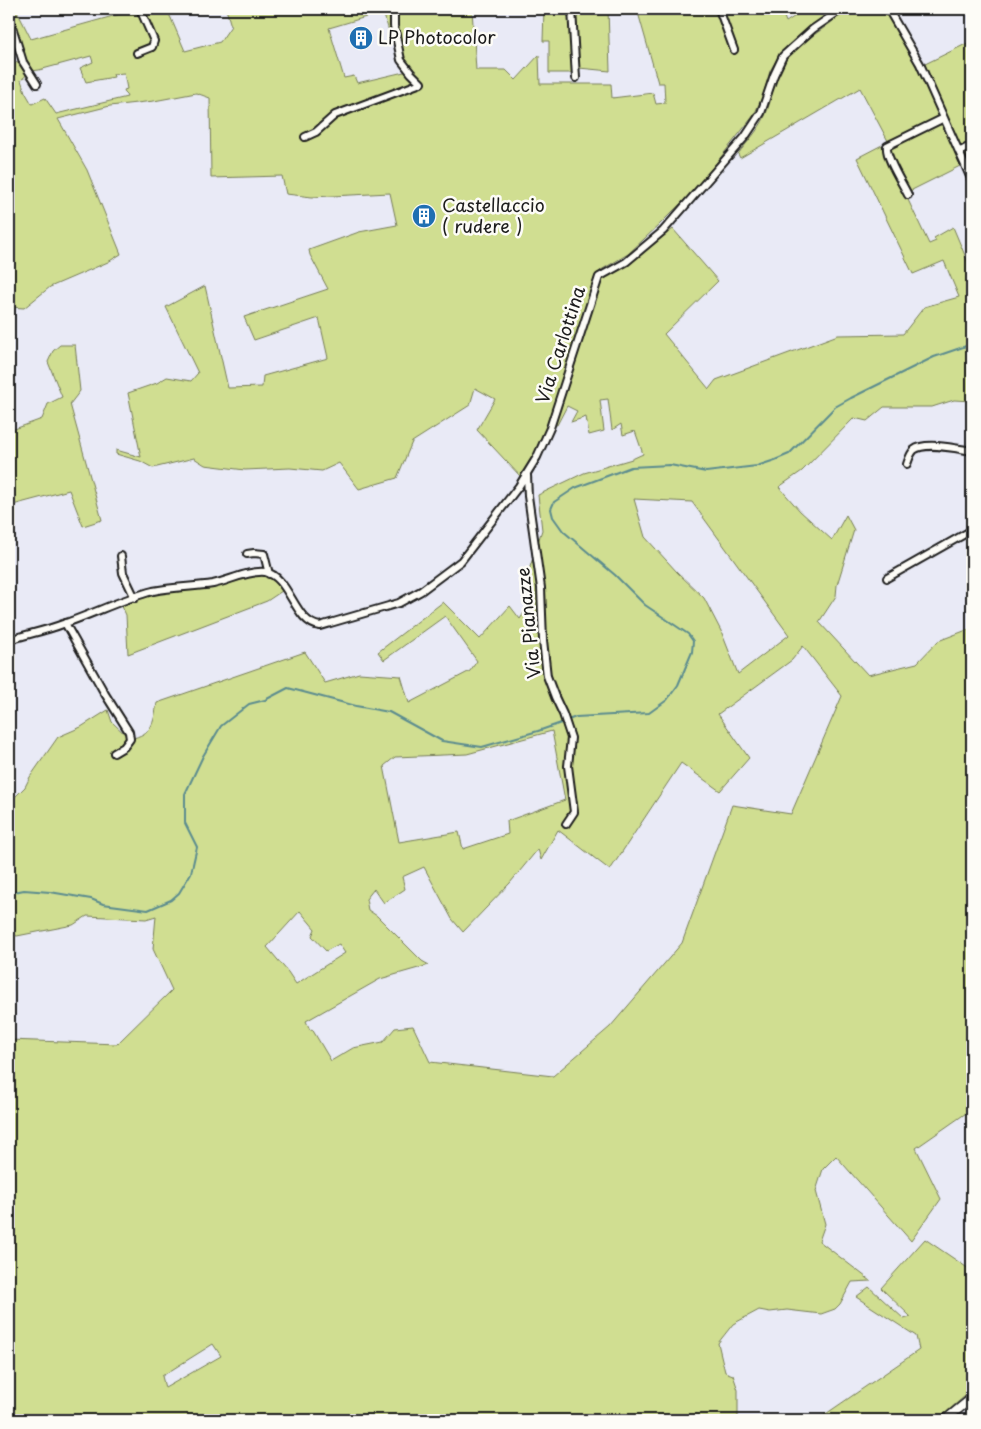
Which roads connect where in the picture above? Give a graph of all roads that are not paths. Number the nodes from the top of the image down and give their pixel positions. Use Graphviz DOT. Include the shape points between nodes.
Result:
graph roads {
  1 [pos="140,9"];
  2 [pos="394,9"];
  3 [pos="572,9"];
  4 [pos="719,9"];
  5 [pos="842,9"];
  6 [pos="888,9"];
  7 [pos="9,17"];
  8 [pos="734,50"];
  9 [pos="137,53"];
  10 [pos="576,78"];
  11 [pos="38,84"];
  12 [pos="944,118"];
  13 [pos="305,137"];
  14 [pos="972,145"];
  15 [pos="959,152"];
  16 [pos="972,180"];
  17 [pos="908,195"];
  18 [pos="972,451"];
  19 [pos="907,464"];
  20 [pos="527,473"];
  21 [pos="972,530"];
  22 [pos="247,554"];
  23 [pos="121,556"];
  24 [pos="269,574"];
  25 [pos="887,578"];
  26 [pos="135,598"];
  27 [pos="66,624"];
  28 [pos="9,640"];
  29 [pos="114,753"];
  30 [pos="566,824"];
  31 [pos="972,1398"];
  32 [pos="945,1420"];
  1 -- 9 [label="street" via="154,41 152,47"];
  2 -- 13 [label="street" via="401,60 421,83 335,115"];
  3 -- 10 [label="street"];
  4 -- 8 [label="street"];
  5 -- 20 [label="street, Via Carlottina" via="783,56 761,113 745,137 663,230 626,262 599,277 550,428"];
  6 -- 12 [label="street" via="920,64"];
  7 -- 11 [label="street" via="23,62"];
  12 -- 15 [label="street"];
  12 -- 17 [label="street" via="887,146 886,151"];
  14 -- 15 [label="street"];
  15 -- 16 [label="street"];
  18 -- 19 [label="street" via="926,446 916,448"];
  20 -- 24 [label="street, Via Carlottina" via="461,561 399,603 320,626 306,620 278,581"];
  20 -- 30 [label="street, Via Pianazze" via="548,676 571,738 568,766 574,812"];
  21 -- 25 [label="street"];
  22 -- 24 [label="street, Via Carlottina" via="264,554"];
  23 -- 26 [label="street" via="123,573"];
  24 -- 26 [label="street" via="255,572 215,583 153,591"];
  26 -- 27 [label="street"];
  27 -- 28 [label="street"];
  27 -- 29 [label="street" via="129,732 130,739"];
  31 -- 32 [label="street"];
}
